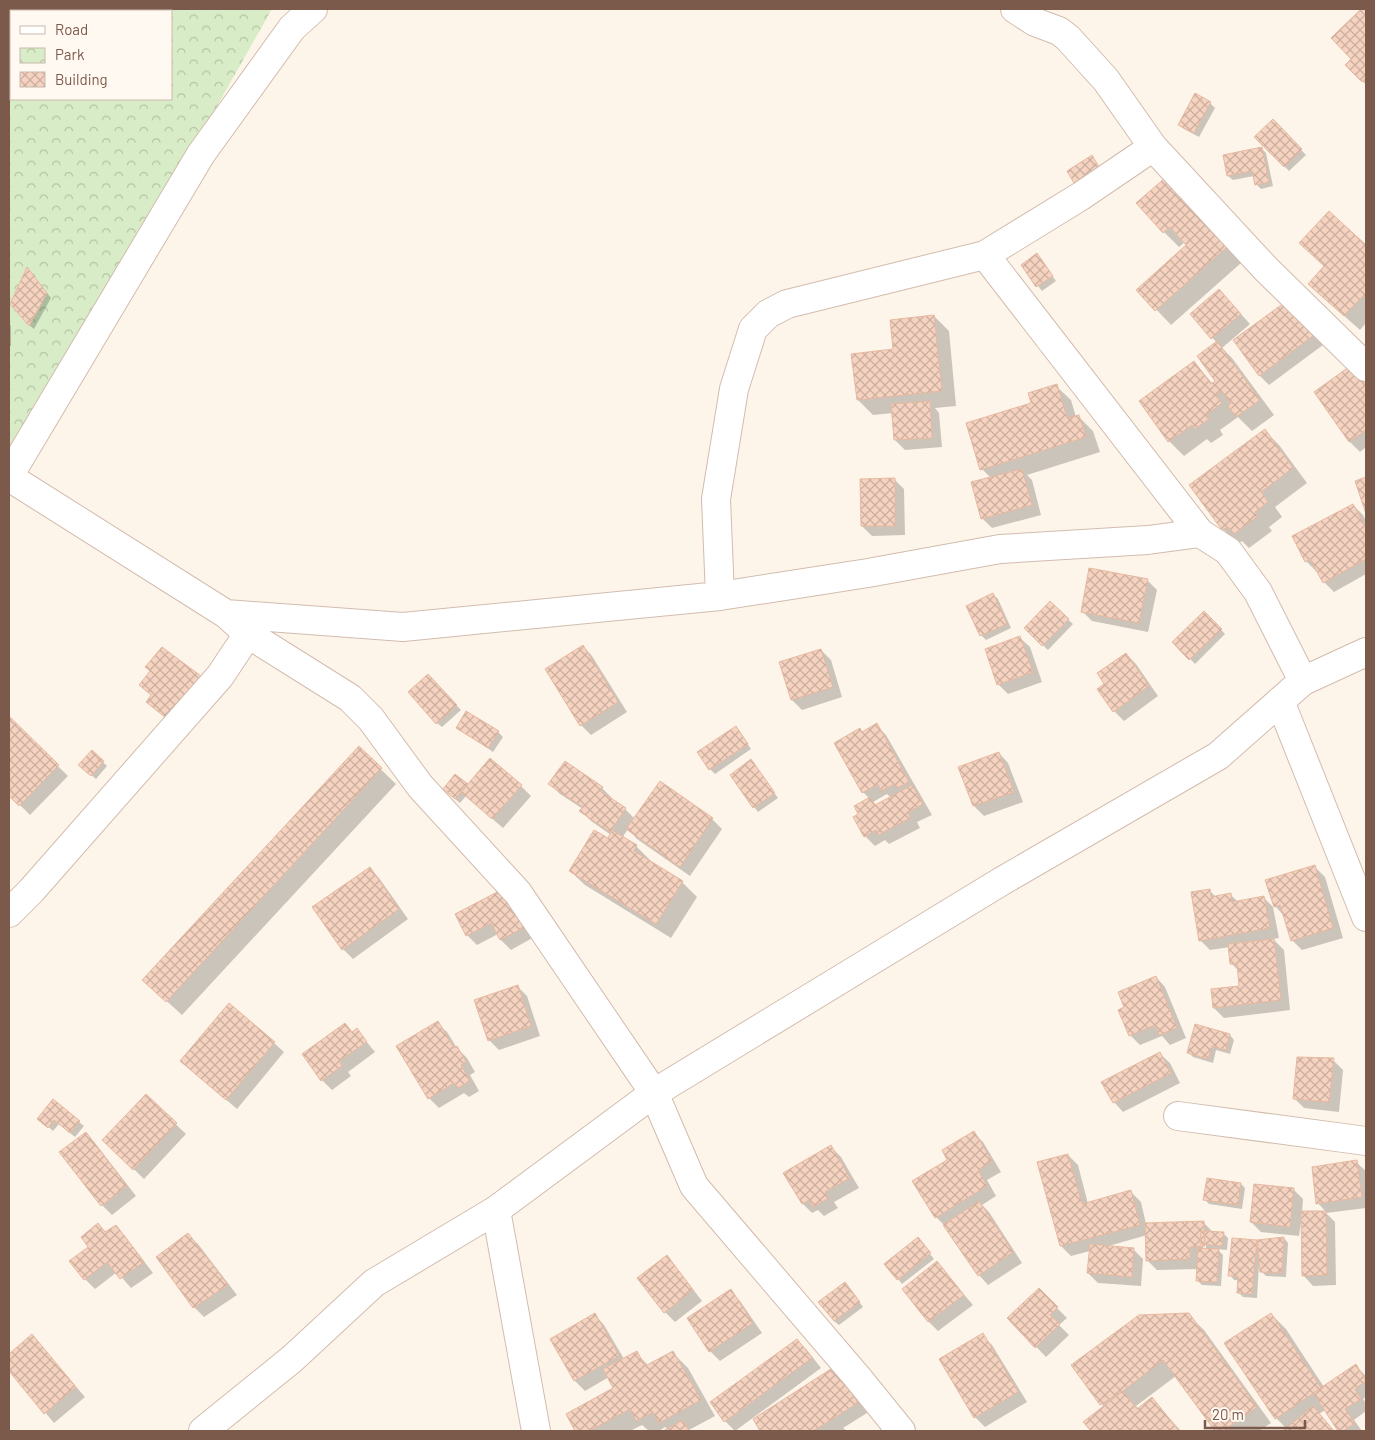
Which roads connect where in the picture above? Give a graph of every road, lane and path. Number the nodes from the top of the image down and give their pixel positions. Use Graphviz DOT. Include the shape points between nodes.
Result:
graph roads {
  1 [pos="313,9"];
  2 [pos="1031,13"];
  3 [pos="1153,147"];
  4 [pos="985,256"];
  5 [pos="1366,367"];
  6 [pos="9,477"];
  7 [pos="1200,532"];
  8 [pos="720,596"];
  9 [pos="226,614"];
  10 [pos="248,634"];
  11 [pos="1366,652"];
  12 [pos="1303,681"];
  13 [pos="1280,701"];
  14 [pos="9,913"];
  15 [pos="1366,917"];
  16 [pos="654,1093"];
  17 [pos="1178,1116"];
  18 [pos="1366,1140"];
  19 [pos="496,1210"];
  20 [pos="203,1431"];
  21 [pos="536,1431"];
  22 [pos="901,1431"];
  1 -- 6 [label="street" via="292,28 201,154"];
  2 -- 3 [label="street" via="1068,38 1106,80"];
  3 -- 4 [label="street"];
  3 -- 5 [label="street" via="1266,269"];
  4 -- 7 [label="street"];
  4 -- 8 [label="street" via="787,304 768,314 753,329 734,388 716,499"];
  6 -- 9 [label="street"];
  7 -- 8 [label="street" via="1148,540 1000,548"];
  7 -- 12 [label="street" via="1228,551 1258,592"];
  8 -- 9 [label="street" via="402,627"];
  9 -- 10 [label="street"];
  10 -- 14 [label="street" via="220,676"];
  10 -- 16 [label="street" via="350,698 371,720 420,786 518,893"];
  11 -- 12 [label="street"];
  12 -- 13 [label="street"];
  13 -- 15 [label="street"];
  13 -- 16 [label="street" via="1218,756 1002,881"];
  16 -- 19 [label="street"];
  16 -- 22 [label="street" via="694,1186"];
  17 -- 18 [label="street"];
  19 -- 20 [label="street" via="374,1283 292,1359"];
  19 -- 21 [label="street"];
}
